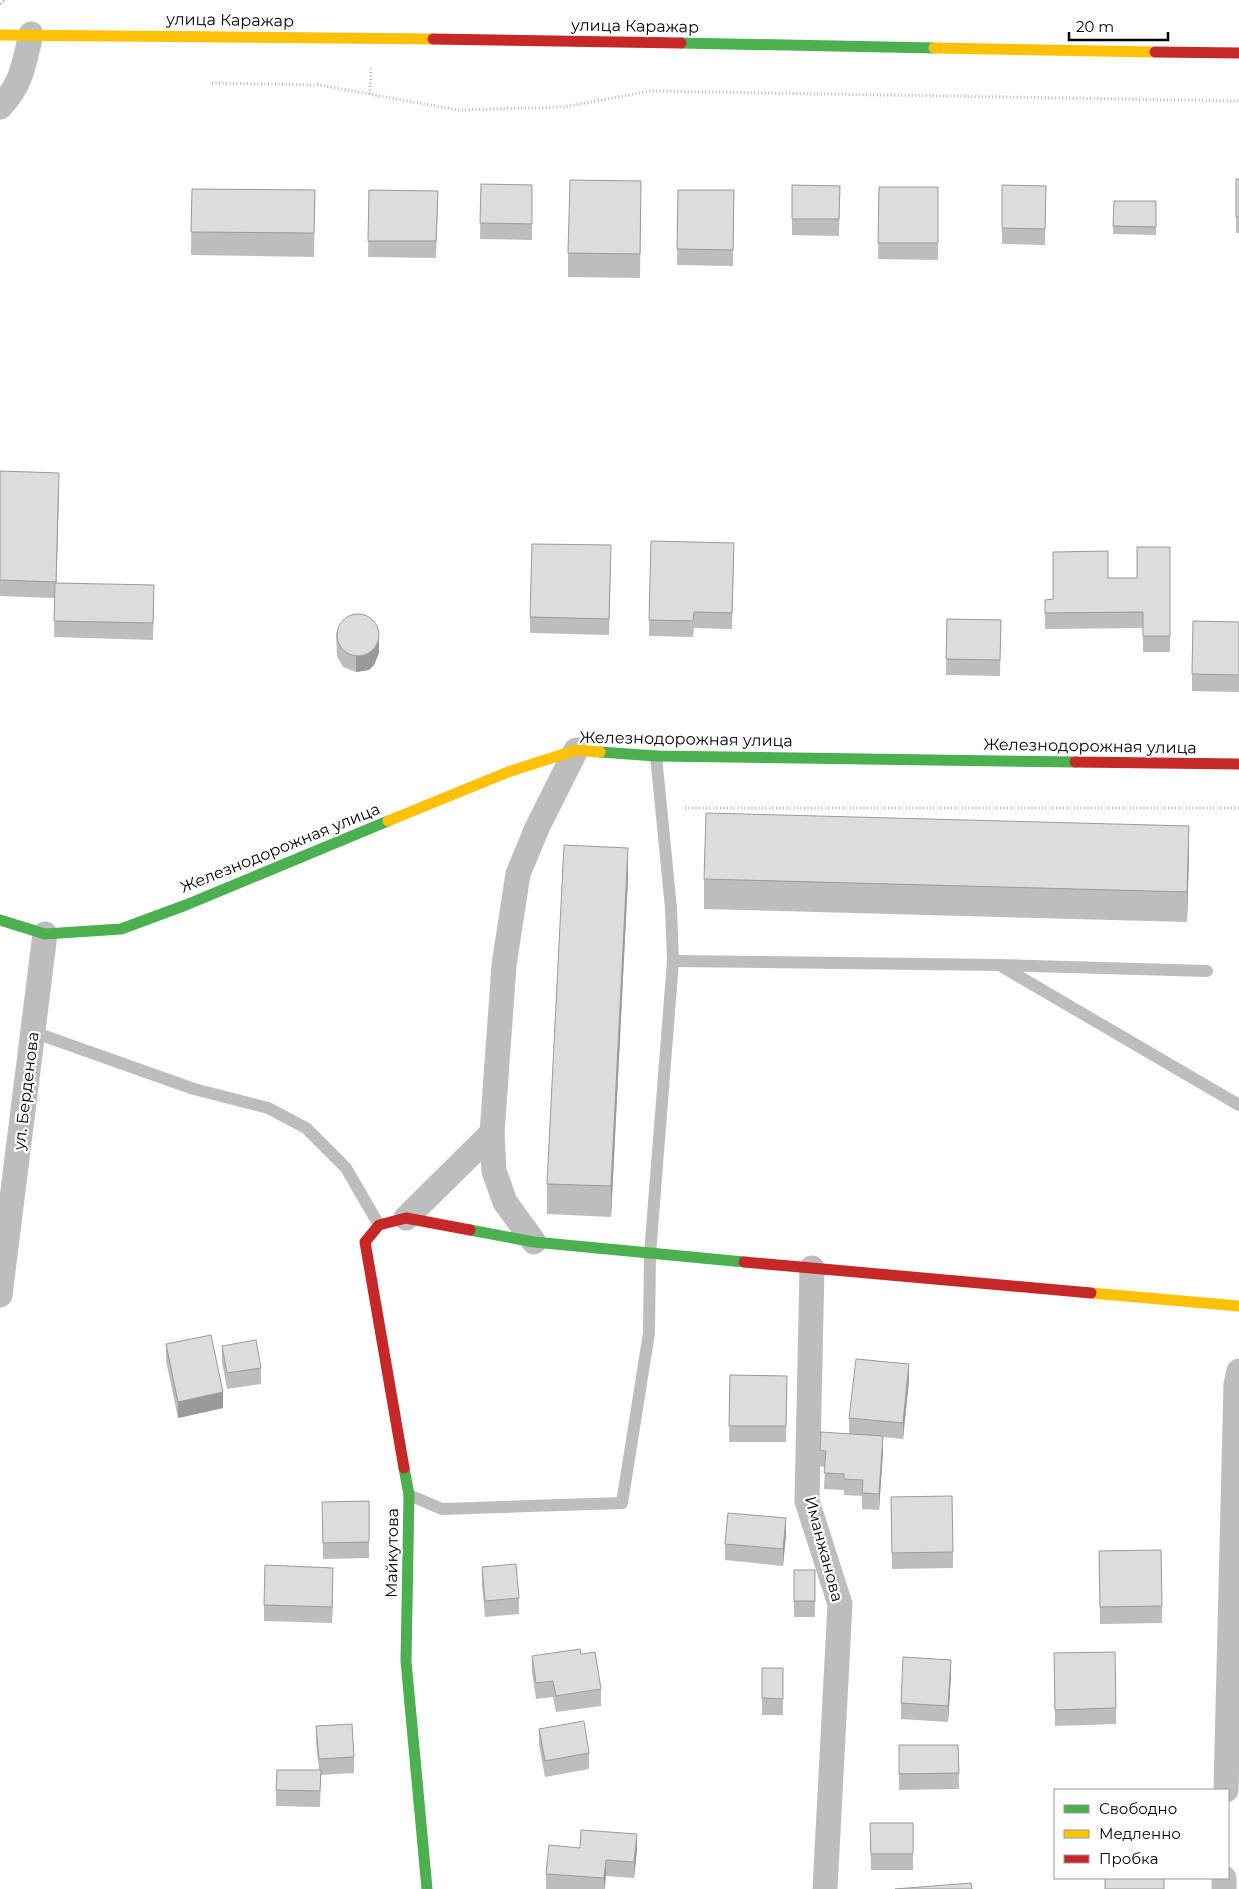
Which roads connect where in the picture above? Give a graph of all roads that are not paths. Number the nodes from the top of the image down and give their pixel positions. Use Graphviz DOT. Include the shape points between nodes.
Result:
graph roads {
  1 [pos="30,34"];
  2 [pos="0,35"];
  3 [pos="1239,53"];
  4 [pos="0,107"];
  5 [pos="576,750"];
  6 [pos="656,756"];
  7 [pos="1239,764"];
  8 [pos="0,920"];
  9 [pos="45,934"];
  10 [pos="673,961"];
  11 [pos="1000,965"];
  12 [pos="1207,971"];
  13 [pos="33,1032"];
  14 [pos="1239,1105"];
  15 [pos="492,1133"];
  16 [pos="406,1218"];
  17 [pos="379,1225"];
  18 [pos="534,1242"];
  19 [pos="650,1254"];
  20 [pos="812,1268"];
  21 [pos="0,1295"];
  22 [pos="1239,1306"];
  23 [pos="1239,1371"];
  24 [pos="410,1494"];
  25 [pos="1226,1789"];
  26 [pos="427,1889"];
  27 [pos="825,1889"];
  1 -- 2 [label="street, улица Каражар"];
  1 -- 3 [label="street, улица Каражар"];
  1 -- 4 [label="street" via="22,74 10,97"];
  5 -- 6 [label="street, Железнодорожная улица"];
  5 -- 9 [label="street, Железнодорожная улица" via="508,772 121,929"];
  5 -- 15 [label="street" via="518,874 504,965"];
  6 -- 7 [label="street, Железнодорожная улица"];
  6 -- 10 [label="lane"];
  8 -- 9 [label="street"];
  9 -- 13 [label="street, ул. Берденова"];
  10 -- 11 [label="lane"];
  10 -- 19 [label="lane"];
  11 -- 12 [label="lane"];
  11 -- 14 [label="lane"];
  13 -- 17 [label="lane" via="194,1089 268,1108 306,1128 346,1168"];
  13 -- 21 [label="street, ул. Берденова"];
  15 -- 16 [label="street"];
  15 -- 18 [label="street" via="494,1171 505,1202"];
  16 -- 17 [label="street"];
  16 -- 18 [label="street"];
  17 -- 24 [label="street, Майкутова" via="365,1242"];
  18 -- 19 [label="street"];
  19 -- 20 [label="street"];
  19 -- 24 [label="lane" via="649,1333 622,1503 442,1509"];
  20 -- 22 [label="street"];
  20 -- 27 [label="street, Иманжанова" via="807,1501 840,1604"];
  23 -- 25 [label="street" via="1236,1384"];
  24 -- 26 [label="street, Майкутова" via="406,1661"];
}
